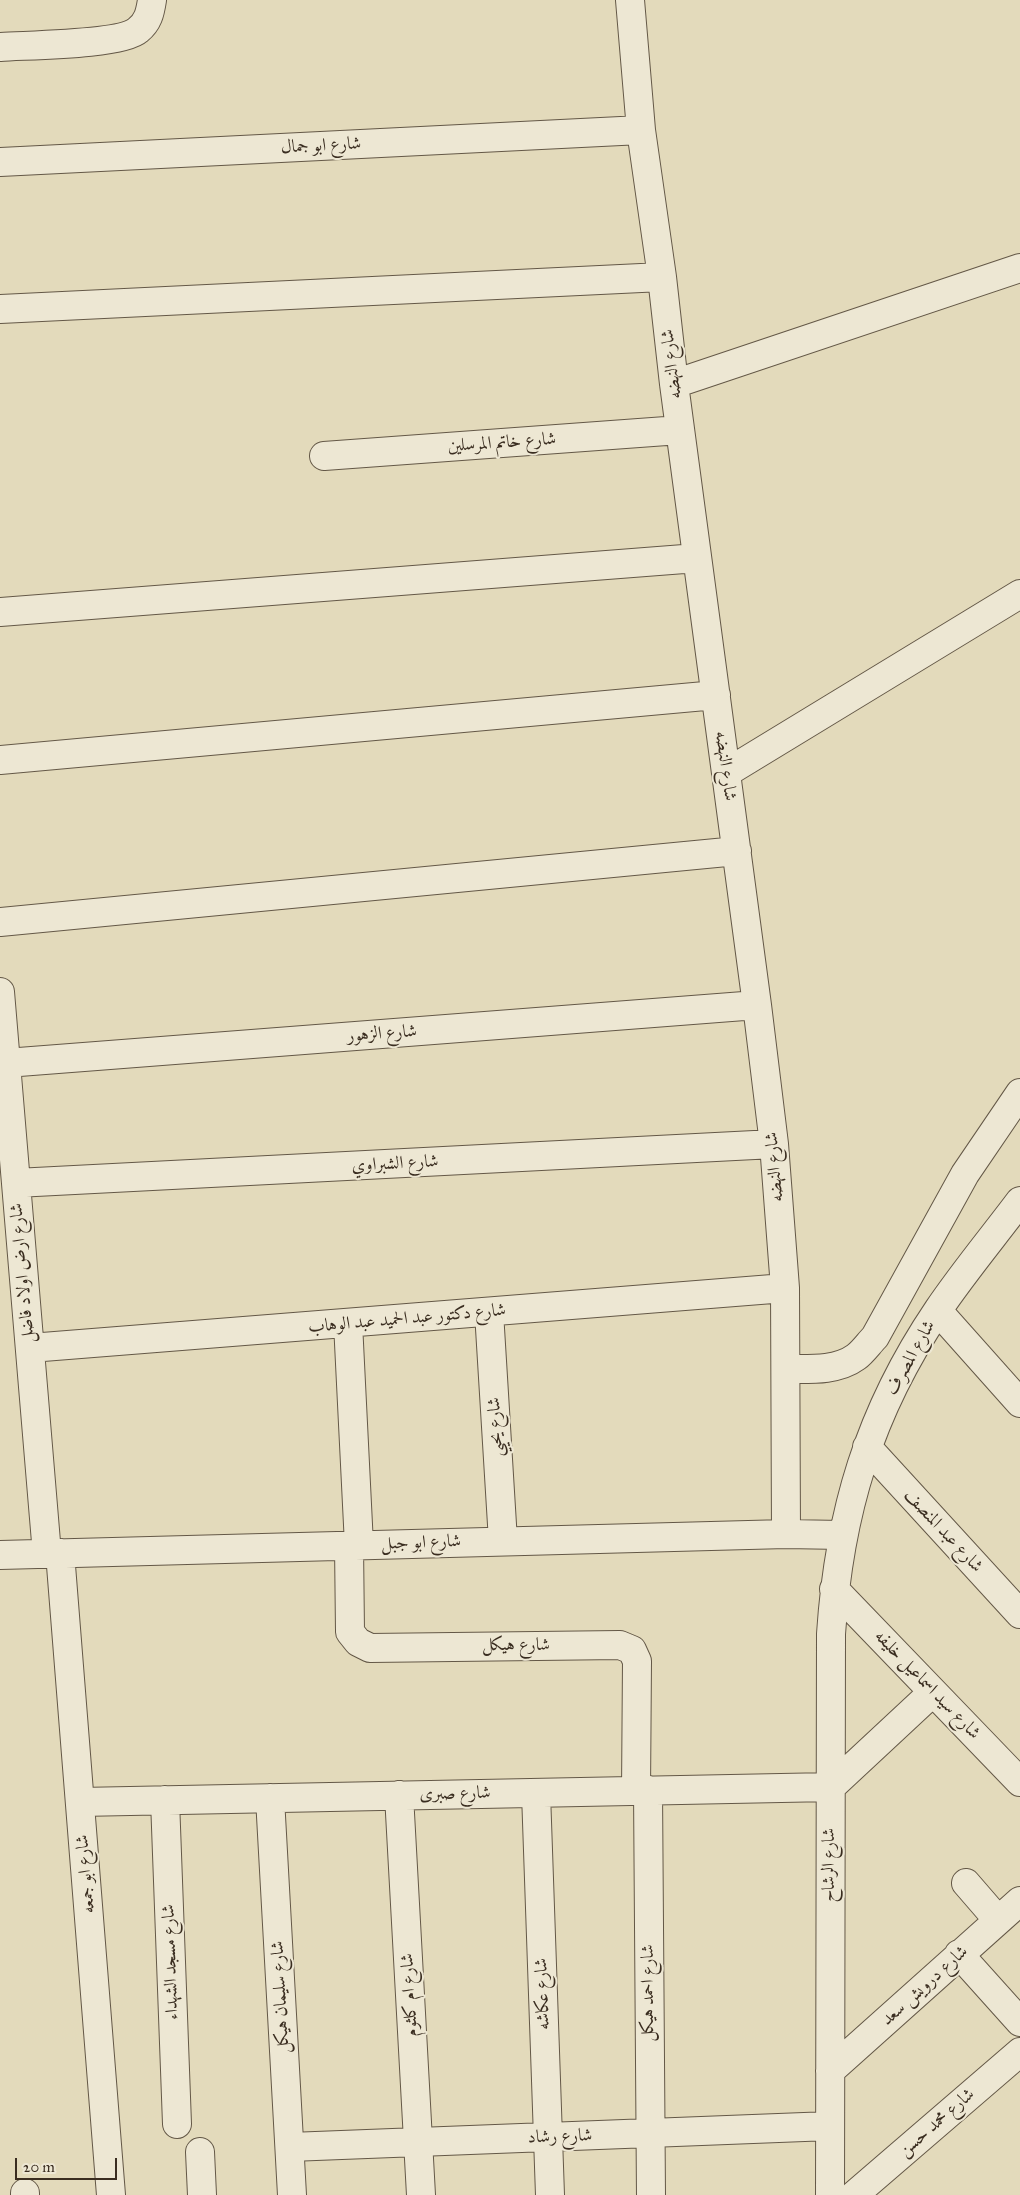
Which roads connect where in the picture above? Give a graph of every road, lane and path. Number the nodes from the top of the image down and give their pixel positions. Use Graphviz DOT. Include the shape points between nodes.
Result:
graph roads {
  1 [pos="152,0"];
  2 [pos="630,0"];
  3 [pos="0,47"];
  4 [pos="641,130"];
  5 [pos="0,162"];
  6 [pos="1020,268"];
  7 [pos="662,277"];
  8 [pos="0,309"];
  9 [pos="674,384"];
  10 [pos="680,430"];
  11 [pos="324,456"];
  12 [pos="697,558"];
  13 [pos="1020,594"];
  14 [pos="0,612"];
  15 [pos="716,695"];
  16 [pos="0,760"];
  17 [pos="726,773"];
  18 [pos="737,851"];
  19 [pos="0,922"];
  20 [pos="0,992"];
  21 [pos="757,1005"];
  22 [pos="1,1023"];
  23 [pos="6,1063"];
  24 [pos="1020,1093"];
  25 [pos="6,1136"];
  26 [pos="774,1144"];
  27 [pos="16,1183"];
  28 [pos="1020,1201"];
  29 [pos="785,1288"];
  30 [pos="938,1310"];
  31 [pos="489,1312"];
  32 [pos="348,1323"];
  33 [pos="30,1348"];
  34 [pos="787,1370"];
  35 [pos="1020,1403"];
  36 [pos="866,1447"];
  37 [pos="786,1534"];
  38 [pos="842,1535"];
  39 [pos="503,1541"];
  40 [pos="354,1545"];
  41 [pos="53,1554"];
  42 [pos="0,1555"];
  43 [pos="834,1589"];
  44 [pos="1020,1614"];
  45 [pos="933,1692"];
  46 [pos="1020,1782"];
  47 [pos="830,1787"];
  48 [pos="642,1790"];
  49 [pos="536,1793"];
  50 [pos="399,1795"];
  51 [pos="270,1798"];
  52 [pos="165,1800"];
  53 [pos="80,1802"];
  54 [pos="966,1883"];
  55 [pos="1020,1902"];
  56 [pos="998,1920"];
  57 [pos="959,1954"];
  58 [pos="1020,2022"];
  59 [pos="1020,2052"];
  60 [pos="830,2072"];
  61 [pos="177,2124"];
  62 [pos="830,2126"];
  63 [pos="650,2133"];
  64 [pos="548,2137"];
  65 [pos="418,2142"];
  66 [pos="290,2147"];
  67 [pos="200,2152"];
  68 [pos="111,2195"];
  69 [pos="202,2195"];
  70 [pos="292,2195"];
  71 [pos="421,2195"];
  72 [pos="550,2195"];
  73 [pos="651,2195"];
  74 [pos="830,2195"];
  75 [pos="854,2195"];
  1 -- 3 [label="street" via="150,17 137,32 117,39"];
  2 -- 4 [label="street, شارع النهضه"];
  4 -- 5 [label="street, شارع ابو جمال"];
  4 -- 7 [label="street, شارع النهضه"];
  6 -- 9 [label="street"];
  7 -- 8 [label="street"];
  7 -- 9 [label="street, شارع النهضه"];
  9 -- 10 [label="street, شارع النهضه"];
  10 -- 11 [label="street, شارع خاتم المرسلين"];
  10 -- 12 [label="street, شارع النهضه"];
  12 -- 14 [label="street"];
  12 -- 15 [label="street, شارع النهضه"];
  13 -- 17 [label="street"];
  15 -- 16 [label="street"];
  15 -- 17 [label="street, شارع النهضه"];
  17 -- 18 [label="street, شارع النهضه"];
  18 -- 19 [label="street"];
  18 -- 21 [label="street, شارع النهضه"];
  20 -- 22 [label="street, شارع ارض اولاد فاضل"];
  21 -- 23 [label="street, شارع الزهور"];
  21 -- 26 [label="street, شارع النهضه"];
  22 -- 23 [label="street, شارع ارض اولاد فاضل"];
  23 -- 25 [label="street, شارع ارض اولاد فاضل"];
  24 -- 34 [label="street" via="965,1174 875,1337 856,1357 838,1366"];
  25 -- 27 [label="street, شارع ارض اولاد فاضل"];
  26 -- 27 [label="street, شارع الشبراوي"];
  26 -- 29 [label="street, شارع النهضه"];
  27 -- 33 [label="street, شارع ارض اولاد فاضل"];
  28 -- 30 [label="street, شارع المصرف"];
  29 -- 31 [label="street, شارع دكتور عبد الحميد عبد الوهاب"];
  29 -- 34 [label="street, شارع النهضه"];
  30 -- 35 [label="street"];
  30 -- 36 [label="street, شارع المصرف" via="898,1377"];
  31 -- 32 [label="street, شارع دكتور عبد الحميد عبد الوهاب"];
  31 -- 39 [label="street, شارع يحيي"];
  32 -- 33 [label="street, شارع دكتور عبد الحميد عبد الوهاب"];
  32 -- 40 [label="street"];
  33 -- 41 [label="street, شارع ارض اولاد فاضل"];
  34 -- 37 [label="street, شارع النهضه"];
  36 -- 38 [label="street, شارع المصرف"];
  36 -- 44 [label="street, شارع عبد المنصف"];
  37 -- 38 [label="street, شارع ابو جبل"];
  37 -- 39 [label="street, شارع ابو جبل"];
  38 -- 43 [label="street, شارع الرشاح"];
  39 -- 40 [label="street, شارع ابو جبل"];
  40 -- 41 [label="street, شارع ابو جبل"];
  40 -- 48 [label="street, شارع هيكل" via="350,1632 358,1642 370,1648 620,1646 632,1650 637,1661"];
  41 -- 42 [label="street, شارع ابو جبل"];
  41 -- 53 [label="street, شارع ابو جمعه"];
  43 -- 45 [label="street, شارع سيد اسماعيل خليفه"];
  43 -- 47 [label="street, شارع الرشاح"];
  45 -- 46 [label="street, شارع سيد اسماعيل خليفه"];
  45 -- 47 [label="street"];
  47 -- 48 [label="street, شارع صبرى"];
  47 -- 60 [label="street, شارع الرشاح"];
  48 -- 49 [label="street, شارع صبرى"];
  48 -- 63 [label="street, شارع احمد هيكل"];
  49 -- 50 [label="street, شارع صبرى"];
  49 -- 64 [label="street, شارع عكاشه"];
  50 -- 51 [label="street, شارع صبرى"];
  50 -- 65 [label="street, شارع ام كلثوم"];
  51 -- 52 [label="street, شارع صبرى"];
  51 -- 66 [label="street, شارع سليمان هيكل"];
  52 -- 53 [label="street, شارع صبرى"];
  52 -- 61 [label="street, شارع مسجد الشهداء"];
  53 -- 68 [label="street, شارع ابو جمعه"];
  54 -- 56 [label="street"];
  55 -- 56 [label="street, شارع درويش سعد"];
  56 -- 57 [label="street, شارع درويش سعد"];
  57 -- 58 [label="street"];
  57 -- 60 [label="street, شارع درويش سعد"];
  59 -- 75 [label="street, شارع محمد حسن"];
  60 -- 62 [label="street, شارع الرشاح"];
  62 -- 63 [label="street, شارع رشاد"];
  62 -- 74 [label="street, شارع الرشاح"];
  63 -- 64 [label="street, شارع رشاد"];
  63 -- 73 [label="street, شارع احمد هيكل"];
  64 -- 65 [label="street, شارع رشاد"];
  64 -- 72 [label="street, شارع عكاشه"];
  65 -- 66 [label="street, شارع رشاد"];
  65 -- 71 [label="street, شارع ام كلثوم"];
  66 -- 70 [label="street, شارع سليمان هيكل"];
  67 -- 69 [label="street"];
}
